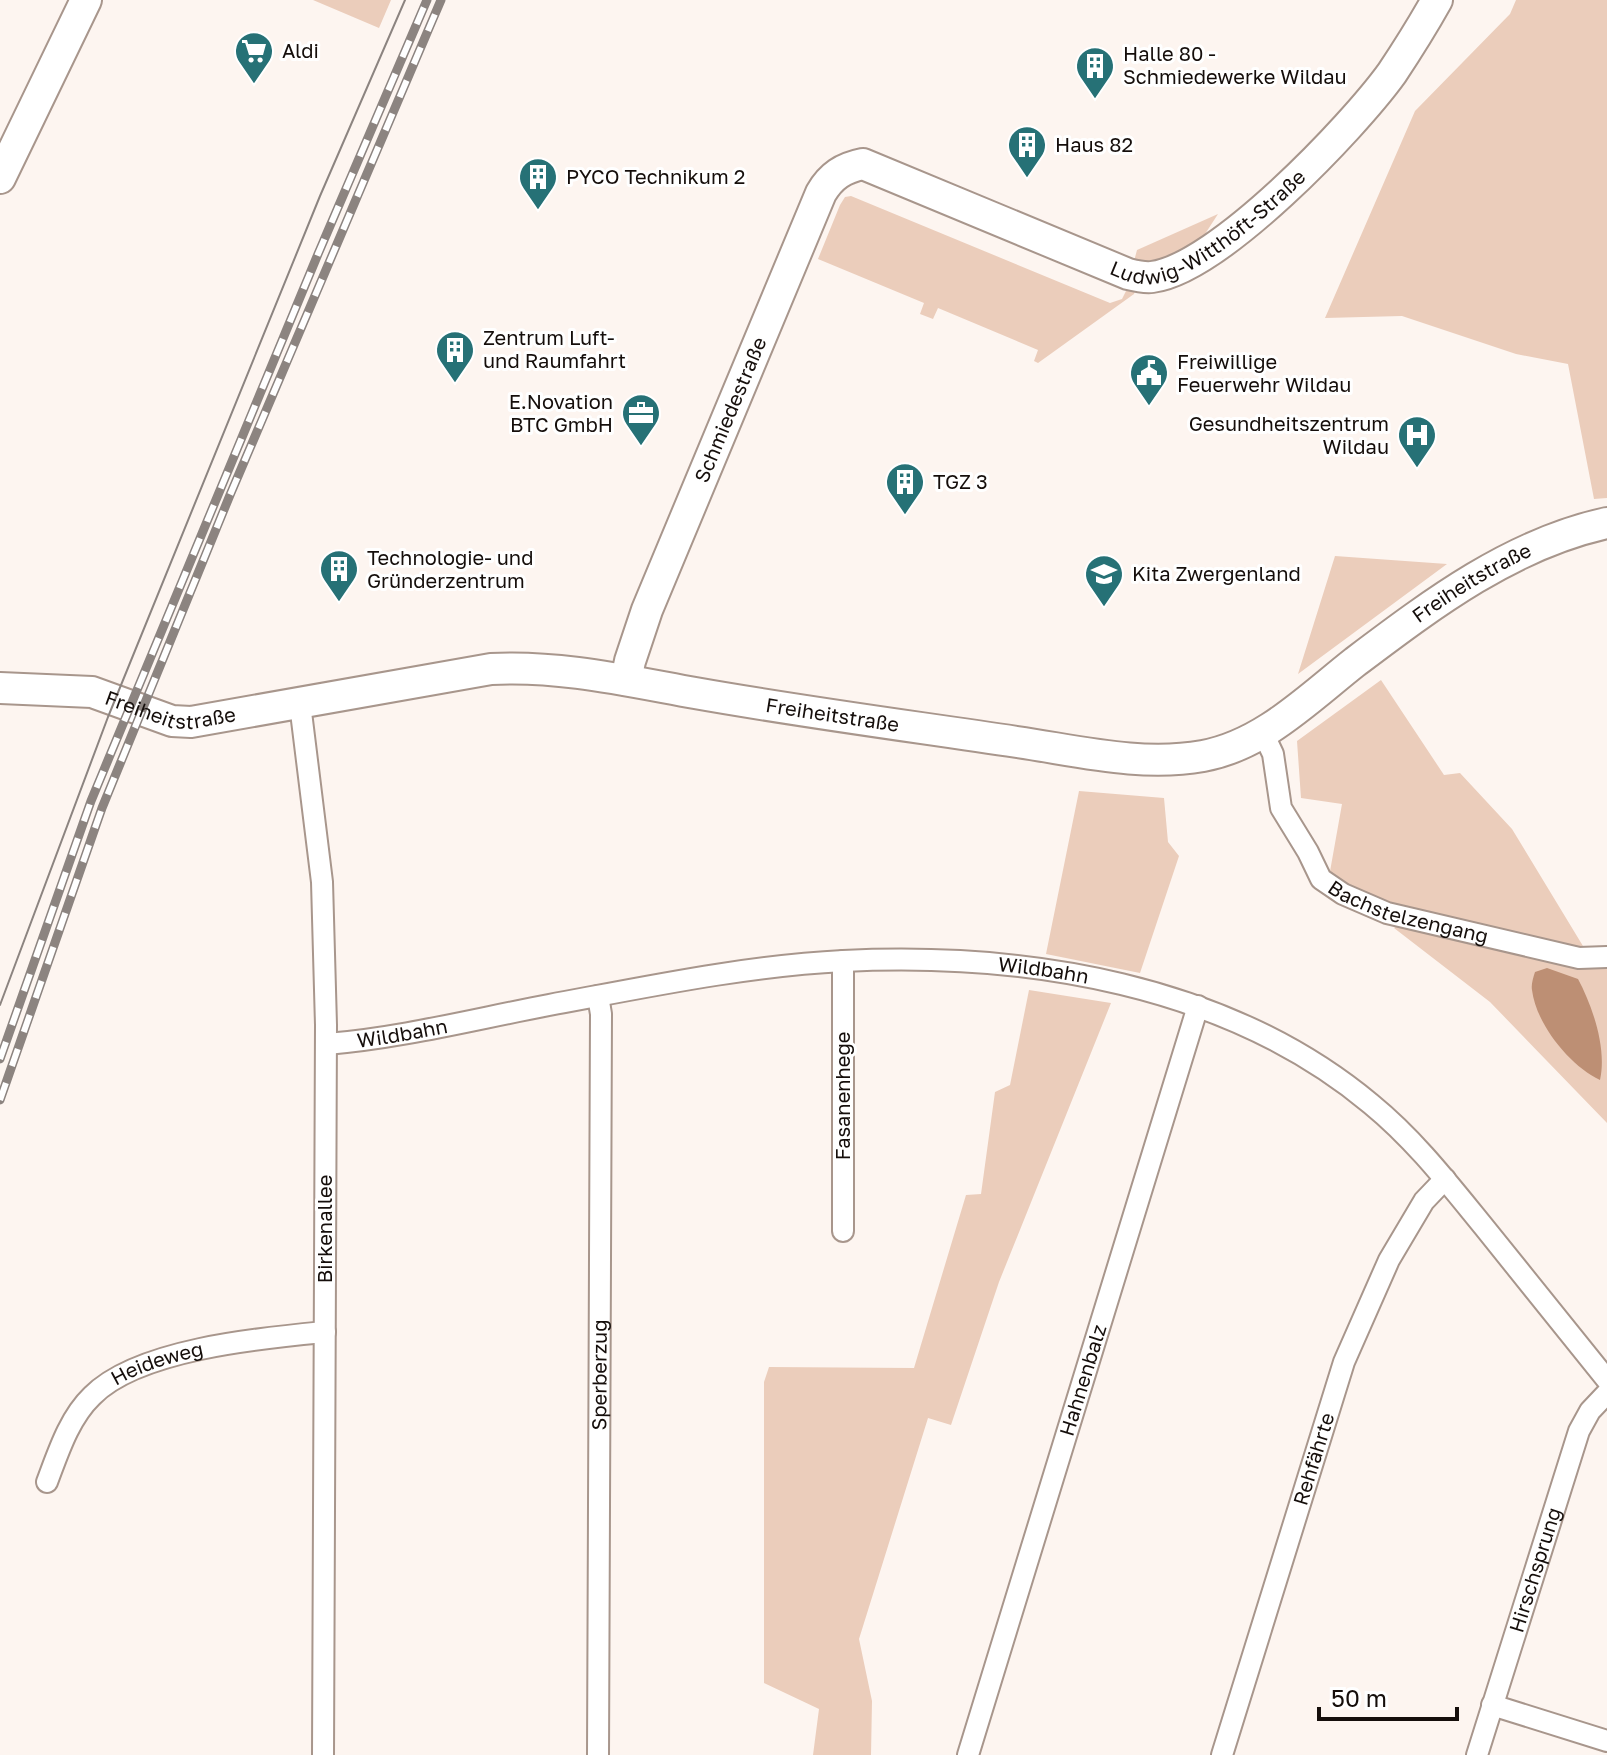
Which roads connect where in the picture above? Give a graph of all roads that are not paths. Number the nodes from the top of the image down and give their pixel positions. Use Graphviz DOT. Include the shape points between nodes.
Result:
graph roads {
  1 [pos="86,0"];
  2 [pos="1437,0"];
  3 [pos="863,164"];
  4 [pos="0,178"];
  5 [pos="1607,523"];
  6 [pos="626,680"];
  7 [pos="0,688"];
  8 [pos="300,704"];
  9 [pos="1263,733"];
  10 [pos="1607,957"];
  11 [pos="843,961"];
  12 [pos="598,996"];
  13 [pos="1198,1006"];
  14 [pos="327,1044"];
  15 [pos="1445,1179"];
  16 [pos="843,1231"];
  17 [pos="325,1332"];
  18 [pos="1607,1380"];
  19 [pos="1607,1393"];
  20 [pos="47,1482"];
  21 [pos="1492,1705"];
  22 [pos="1607,1741"];
  23 [pos="323,1755"];
  24 [pos="598,1755"];
  25 [pos="968,1755"];
  26 [pos="1222,1755"];
  27 [pos="1477,1755"];
  1 -- 4 [label="street"];
  2 -- 3 [label="street, Ludwig-Witthöft-Straße" via="1391,74 1275,199 1214,248 1154,277 1128,274"];
  3 -- 6 [label="street, Schmiedestraße" via="836,174 821,193 647,610"];
  5 -- 9 [label="street, Freiheitstraße" via="1525,552 1469,581"];
  6 -- 8 [label="street, Freiheitstraße" via="525,667 491,669"];
  6 -- 9 [label="street, Freiheitstraße" via="1153,761 1213,753"];
  7 -- 8 [label="street, Freiheitstraße" via="92,692 172,721"];
  8 -- 14 [label="street, Birkenallee" via="322,882"];
  9 -- 10 [label="street, Bachstelzengang" via="1273,754 1281,808 1321,879 1343,894 1387,913 1579,958"];
  11 -- 12 [label="street, Wildbahn"];
  11 -- 13 [label="street, Wildbahn" via="1041,970"];
  11 -- 16 [label="street, Fasanenhege"];
  12 -- 14 [label="street, Wildbahn"];
  12 -- 24 [label="street, Sperberzug"];
  13 -- 15 [label="street, Wildbahn" via="1261,1031 1323,1067 1375,1107"];
  13 -- 25 [label="street, Hahnenbalz"];
  14 -- 17 [label="street, Birkenallee"];
  15 -- 18 [label="street, Wildbahn"];
  15 -- 26 [label="street, Rehfährte" via="1424,1201 1389,1260 1344,1362"];
  17 -- 20 [label="street, Heideweg" via="256,1339 135,1368 93,1394 78,1412"];
  17 -- 23 [label="street, Birkenallee"];
  19 -- 21 [label="street, Hirschsprung" via="1579,1431"];
  21 -- 22 [label="street"];
  21 -- 27 [label="street, Hirschsprung"];
}
